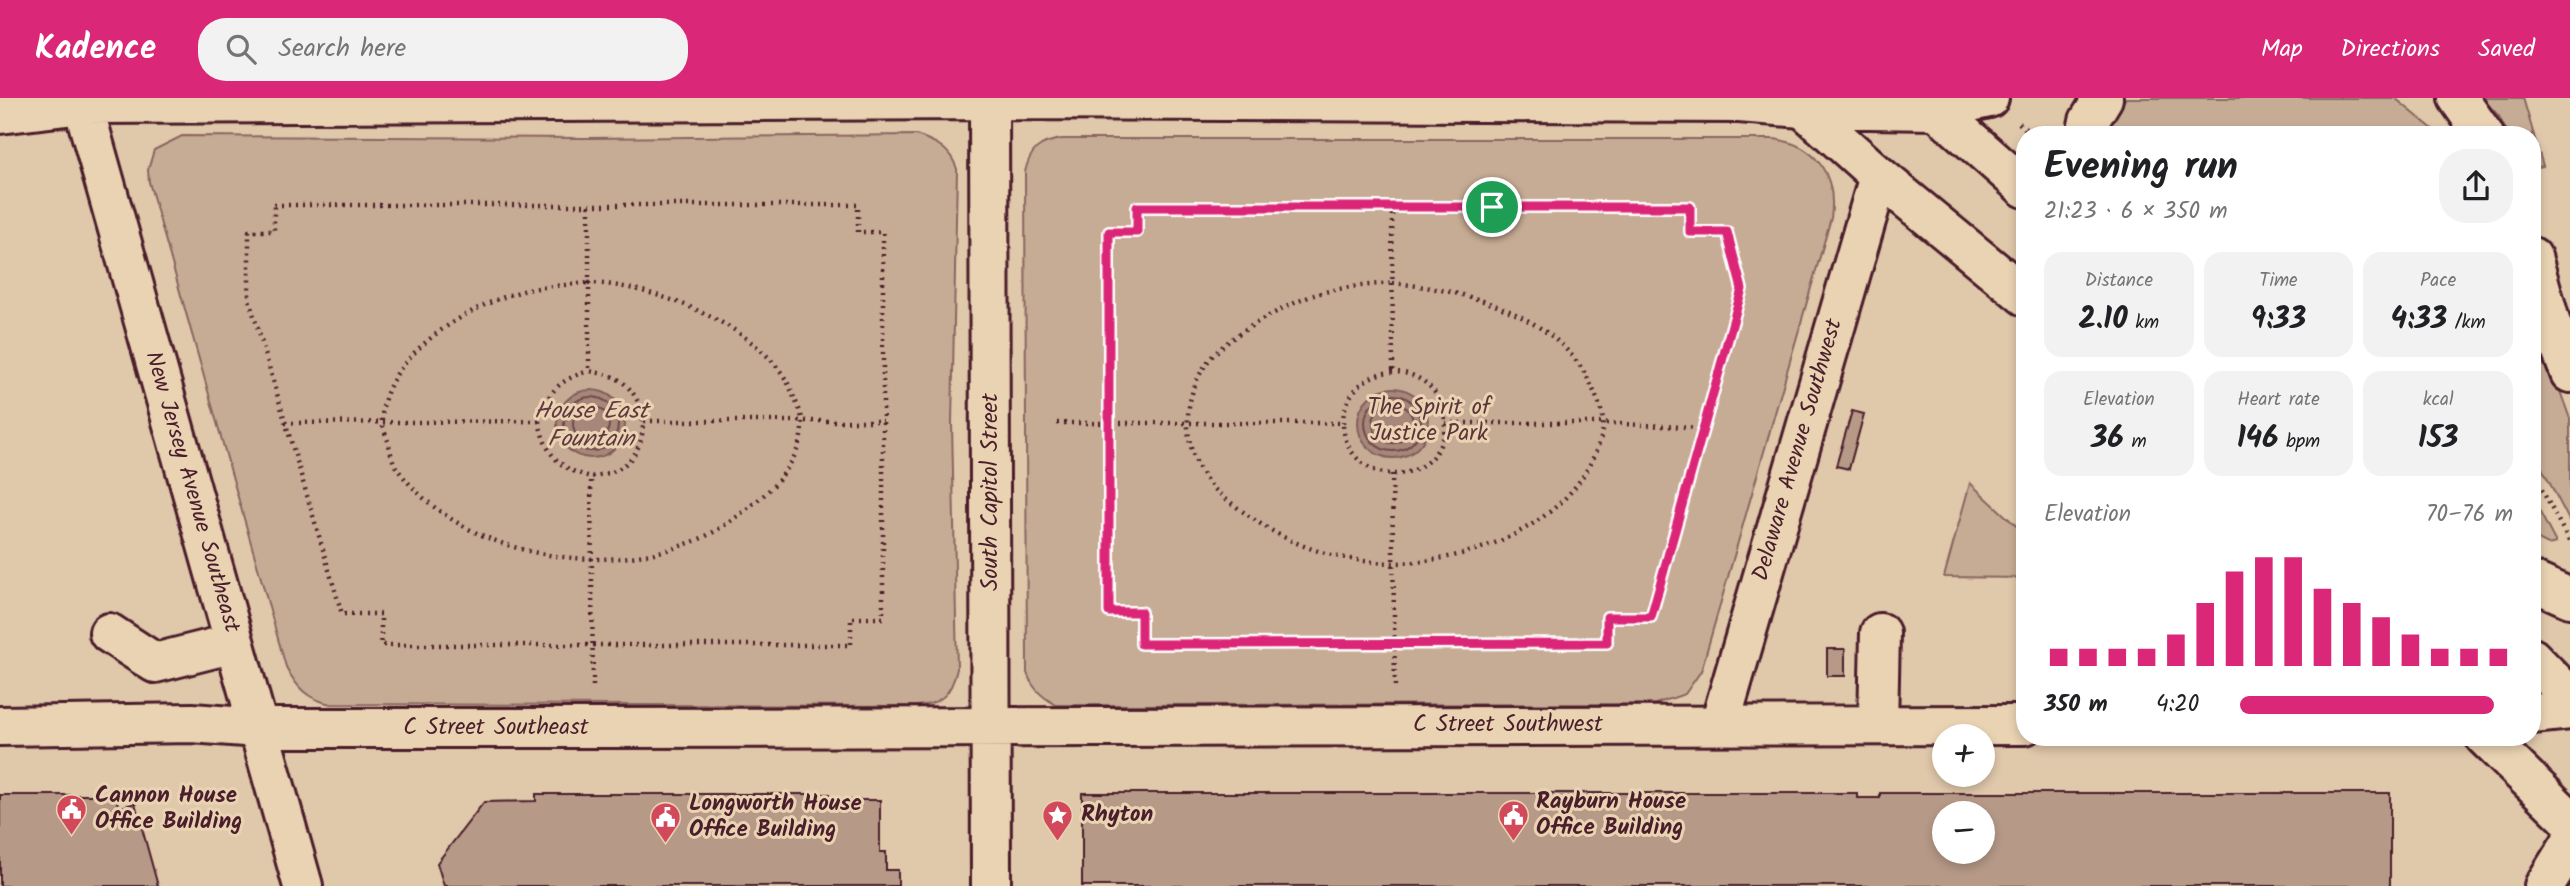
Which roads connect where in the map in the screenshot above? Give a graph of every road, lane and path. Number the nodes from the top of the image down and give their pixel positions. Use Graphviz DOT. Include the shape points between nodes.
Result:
graph roads {
  1 [pos="1989,98"];
  2 [pos="2103,98"];
  3 [pos="2458,98"];
  4 [pos="989,99"];
  5 [pos="1111,100"];
  6 [pos="82,101"];
  7 [pos="1807,102"];
  8 [pos="1929,104"];
  9 [pos="0,114"];
  10 [pos="2020,122"];
  11 [pos="2024,126"];
  12 [pos="2088,126"];
  13 [pos="2478,126"];
  14 [pos="1879,176"];
  15 [pos="2016,180"];
  16 [pos="589,205"];
  17 [pos="1392,207"];
  18 [pos="588,282"];
  19 [pos="1393,283"];
  20 [pos="2016,289"];
  21 [pos="2541,289"];
  22 [pos="589,371"];
  23 [pos="1393,371"];
  24 [pos="2570,373"];
  25 [pos="382,421"];
  26 [pos="539,421"];
  27 [pos="644,421"];
  28 [pos="802,421"];
  29 [pos="883,421"];
  30 [pos="1187,422"];
  31 [pos="285,423"];
  32 [pos="1056,423"];
  33 [pos="1109,423"];
  34 [pos="1342,423"];
  35 [pos="1445,423"];
  36 [pos="1603,423"];
  37 [pos="1703,428"];
  38 [pos="1392,474"];
  39 [pos="591,477"];
  40 [pos="2541,488"];
  41 [pos="2570,543"];
  42 [pos="592,559"];
  43 [pos="1392,563"];
  44 [pos="2541,585"];
  45 [pos="2570,598"];
  46 [pos="109,633"];
  47 [pos="1880,633"];
  48 [pos="234,643"];
  49 [pos="1394,644"];
  50 [pos="593,645"];
  51 [pos="2541,667"];
  52 [pos="1395,688"];
  53 [pos="593,690"];
  54 [pos="2570,697"];
  55 [pos="2570,710"];
  56 [pos="2541,713"];
  57 [pos="1720,724"];
  58 [pos="1878,724"];
  59 [pos="2016,725"];
  60 [pos="0,726"];
  61 [pos="991,726"];
  62 [pos="258,728"];
  63 [pos="2494,746"];
  64 [pos="2570,820"];
  65 [pos="2570,844"];
  66 [pos="303,886"];
  67 [pos="991,886"];
  68 [pos="2544,886"];
  1 -- 8 [label="main road"];
  2 -- 12 [label="main road"];
  3 -- 13 [label="main road"];
  4 -- 5 [label="main road"];
  4 -- 6 [label="main road"];
  4 -- 61 [label="main road, South Capitol Street"];
  5 -- 7 [label="main road"];
  6 -- 9 [label="main road"];
  6 -- 48 [label="main road, New Jersey Avenue Southeast"];
  7 -- 8 [label="main road"];
  7 -- 14 [label="main road"];
  8 -- 15 [label="main road"];
  10 -- 11 [label="path"];
  14 -- 20 [label="main road"];
  14 -- 57 [label="main road, Delaware Avenue Southwest"];
  16 -- 18 [label="path"];
  16 -- 29 [label="path" via="858,205 858,232 883,232"];
  16 -- 31 [label="path" via="274,205 274,231 249,231 249,299"];
  17 -- 19 [label="path"];
  17 -- 33 [label="path" via="1137,207 1137,232 1109,232"];
  17 -- 37 [label="path" via="1690,207 1690,232 1727,232 1742,289"];
  18 -- 22 [label="path"];
  18 -- 25 [label="path" via="523,291 447,326 407,360 390,384"];
  18 -- 28 [label="path" via="611,283 684,304 770,355 788,382"];
  19 -- 23 [label="path"];
  19 -- 30 [label="path" via="1351,286 1316,295 1258,320 1207,362 1188,402"];
  19 -- 36 [label="path" via="1474,297 1517,315 1554,338 1585,372"];
  21 -- 24 [label="main road"];
  22 -- 26 [label="path" via="556,386 544,402"];
  22 -- 27 [label="path" via="614,377 630,389"];
  23 -- 34 [label="path" via="1358,386 1346,403"];
  23 -- 35 [label="path" via="1429,386 1440,401"];
  25 -- 26 [label="path"];
  25 -- 31 [label="path"];
  25 -- 42 [label="path" via="395,465 450,519 497,541 538,553"];
  26 -- 39 [label="path" via="543,442 554,460"];
  27 -- 28 [label="path"];
  27 -- 39 [label="path" via="639,445 629,460 613,471"];
  28 -- 29 [label="path"];
  28 -- 42 [label="path" via="795,455 779,480 727,524 690,543 645,555"];
  29 -- 50 [label="path" via="883,618 851,618 851,645"];
  30 -- 33 [label="path"];
  30 -- 34 [label="path"];
  30 -- 43 [label="path" via="1204,477 1261,525 1286,540 1329,555"];
  31 -- 50 [label="path" via="342,614 381,614 381,645"];
  32 -- 33 [label="path"];
  33 -- 49 [label="path" via="1109,612 1141,612 1141,644"];
  34 -- 38 [label="path" via="1346,442 1357,459 1374,471"];
  35 -- 36 [label="path"];
  35 -- 38 [label="path" via="1432,458 1415,470"];
  36 -- 37 [label="path"];
  36 -- 43 [label="path" via="1584,477 1538,520 1501,540 1464,552"];
  37 -- 49 [label="path" via="1651,617 1607,617 1607,643"];
  38 -- 43 [label="path"];
  39 -- 42 [label="path"];
  40 -- 41 [label="path"];
  42 -- 50 [label="path"];
  43 -- 49 [label="path"];
  44 -- 45 [label="main road"];
  46 -- 48 [label="main road" via="155,663"];
  47 -- 58 [label="main road"];
  48 -- 62 [label="main road, New Jersey Avenue Southeast"];
  49 -- 52 [label="path"];
  50 -- 53 [label="path"];
  51 -- 54 [label="main road"];
  55 -- 56 [label="main road"];
  57 -- 58 [label="main road, C Street Southwest"];
  57 -- 61 [label="main road, C Street Southwest"];
  58 -- 59 [label="main road, C Street Southwest"];
  60 -- 62 [label="main road, C Street Southeast" via="192,723"];
  61 -- 62 [label="main road, C Street Southeast"];
  61 -- 67 [label="main road, South Capitol Street"];
  62 -- 66 [label="main road, New Jersey Avenue Southeast"];
  63 -- 64 [label="main road"];
  65 -- 68 [label="main road"];
}
